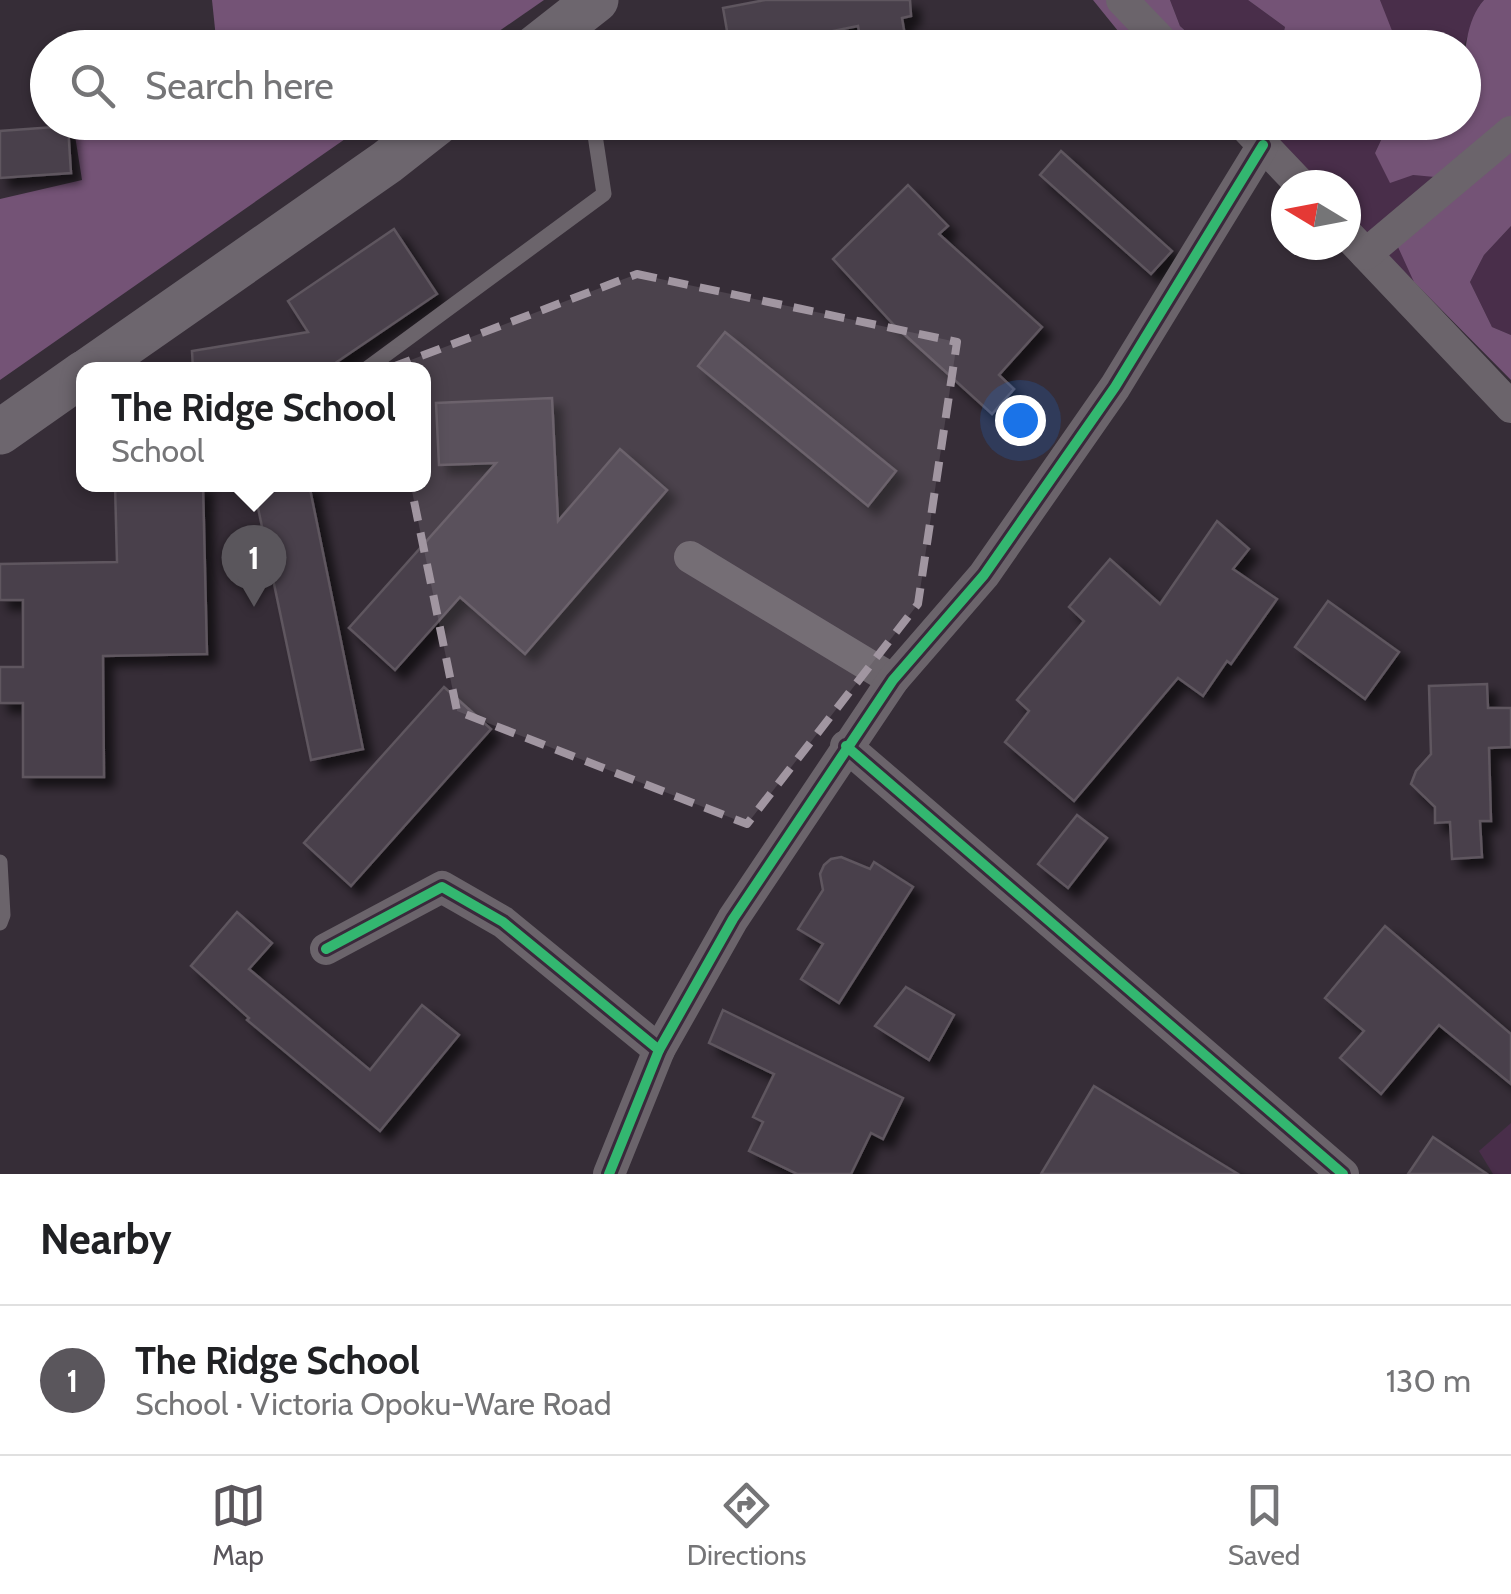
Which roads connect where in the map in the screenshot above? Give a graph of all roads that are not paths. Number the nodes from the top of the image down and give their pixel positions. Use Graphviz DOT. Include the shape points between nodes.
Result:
graph roads {
  1 [pos="1122,0"];
  2 [pos="585,15"];
  3 [pos="562,30"];
  4 [pos="1151,30"];
  5 [pos="1511,132"];
  6 [pos="415,140"];
  7 [pos="596,140"];
  8 [pos="1249,140"];
  9 [pos="1258,140"];
  10 [pos="1287,170"];
  11 [pos="1361,239"];
  12 [pos="1361,248"];
  13 [pos="99,362"];
  14 [pos="376,362"];
  15 [pos="76,378"];
  16 [pos="1511,407"];
  17 [pos="0,432"];
  18 [pos="690,557"];
  19 [pos="894,680"];
  20 [pos="846,746"];
  21 [pos="0,862"];
  22 [pos="0,923"];
  23 [pos="326,950"];
  24 [pos="659,1050"];
  25 [pos="609,1174"];
  26 [pos="1343,1174"];
  1 -- 4 [label="street"];
  2 -- 3 [label="main road"];
  5 -- 11 [label="street"];
  6 -- 13 [label="main road"];
  7 -- 14 [label="lane" via="604,194"];
  8 -- 19 [label="street" via="1115,386 984,575"];
  9 -- 10 [label="street"];
  12 -- 16 [label="street"];
  15 -- 17 [label="main road"];
  18 -- 19 [label="street"];
  19 -- 20 [label="street"];
  20 -- 24 [label="street" via="733,918"];
  20 -- 26 [label="street"];
  21 -- 22 [label="lane"];
  23 -- 24 [label="street" via="442,887 503,922"];
  24 -- 25 [label="street"];
}
